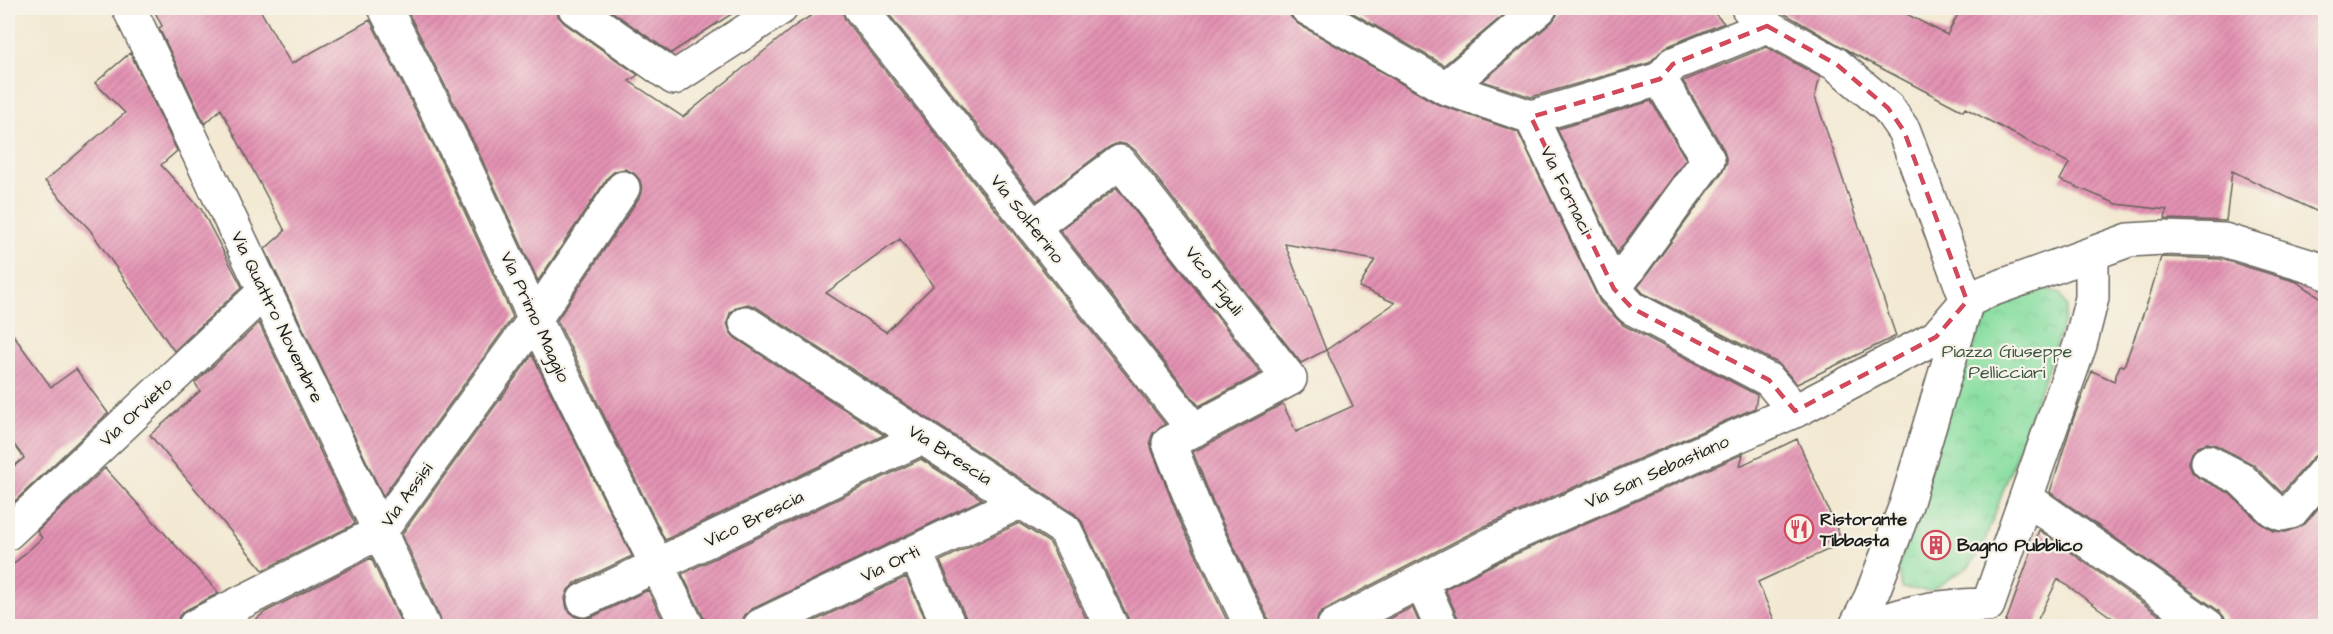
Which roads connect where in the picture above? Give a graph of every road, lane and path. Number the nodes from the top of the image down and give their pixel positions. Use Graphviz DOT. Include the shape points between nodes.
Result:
graph roads {
  1 [pos="129,8"];
  2 [pos="385,8"];
  3 [pos="575,8"];
  4 [pos="781,8"];
  5 [pos="860,8"];
  6 [pos="1307,8"];
  7 [pos="1540,8"];
  8 [pos="1757,17"];
  9 [pos="1660,79"];
  10 [pos="1446,88"];
  11 [pos="1531,117"];
  12 [pos="623,188"];
  13 [pos="1033,226"];
  14 [pos="2092,254"];
  15 [pos="2325,273"];
  16 [pos="1614,289"];
  17 [pos="265,291"];
  18 [pos="1967,301"];
  19 [pos="535,319"];
  20 [pos="746,323"];
  21 [pos="1795,411"];
  22 [pos="922,437"];
  23 [pos="1182,437"];
  24 [pos="2208,462"];
  25 [pos="2325,470"];
  26 [pos="2026,498"];
  27 [pos="1021,501"];
  28 [pos="380,532"];
  29 [pos="8,533"];
  30 [pos="915,552"];
  31 [pos="656,566"];
  32 [pos="1421,581"];
  33 [pos="585,600"];
  34 [pos="1990,616"];
  35 [pos="195,627"];
  36 [pos="423,627"];
  37 [pos="687,627"];
  38 [pos="760,627"];
  39 [pos="949,627"];
  40 [pos="1111,627"];
  41 [pos="1251,627"];
  42 [pos="1334,627"];
  43 [pos="1441,627"];
  44 [pos="1856,627"];
  45 [pos="1871,627"];
  46 [pos="2208,627"];
  1 -- 17 [label="street, Via Quattro Novembre"];
  2 -- 19 [label="street, Via Primo Maggio"];
  3 -- 4 [label="street" via="674,78"];
  5 -- 13 [label="street, Via Solferino"];
  6 -- 10 [label="street"];
  7 -- 10 [label="street"];
  8 -- 9 [label="street" via="1673,63"];
  8 -- 18 [label="street" via="1836,64 1888,108 1904,131"];
  9 -- 11 [label="street"];
  9 -- 16 [label="street" via="1708,160"];
  10 -- 11 [label="street"];
  11 -- 16 [label="street, Via Fornaci"];
  12 -- 19 [label="street, Via Assisi"];
  13 -- 23 [label="street, Via Solferino"];
  13 -- 23 [label="street, Vico Figuli" via="1120,162 1290,379"];
  14 -- 15 [label="street" via="2129,240 2224,240"];
  14 -- 18 [label="street"];
  14 -- 26 [label="street" via="2092,298 2080,345"];
  16 -- 21 [label="street, Via Fornaci" via="1632,308 1769,380"];
  17 -- 28 [label="street, Via Quattro Novembre"];
  17 -- 29 [label="street, Via Orvieto"];
  18 -- 21 [label="street, Via San Sebastiano" via="1936,338"];
  18 -- 44 [label="street" via="1906,505"];
  19 -- 28 [label="street, Via Assisi"];
  19 -- 31 [label="street, Via Primo Maggio"];
  20 -- 22 [label="street, Via Brescia"];
  21 -- 32 [label="street, Via San Sebastiano" via="1492,544"];
  22 -- 27 [label="street, Via Brescia"];
  22 -- 31 [label="street, Vico Brescia"];
  23 -- 41 [label="street, Via Solferino" via="1196,511"];
  24 -- 25 [label="street" via="2240,478 2282,514 2291,512"];
  26 -- 34 [label="street"];
  26 -- 46 [label="street"];
  27 -- 30 [label="street, Via Orti"];
  27 -- 40 [label="street, Via Brescia" via="1065,530"];
  28 -- 35 [label="street, Via Assisi"];
  28 -- 36 [label="street, Via Quattro Novembre"];
  30 -- 38 [label="street, Via Orti"];
  30 -- 39 [label="street"];
  31 -- 33 [label="street, Vico Brescia"];
  31 -- 37 [label="street, Via Primo Maggio"];
  32 -- 42 [label="street, Via San Sebastiano"];
  32 -- 43 [label="street"];
  34 -- 45 [label="street" via="1938,606 1899,615"];
}
